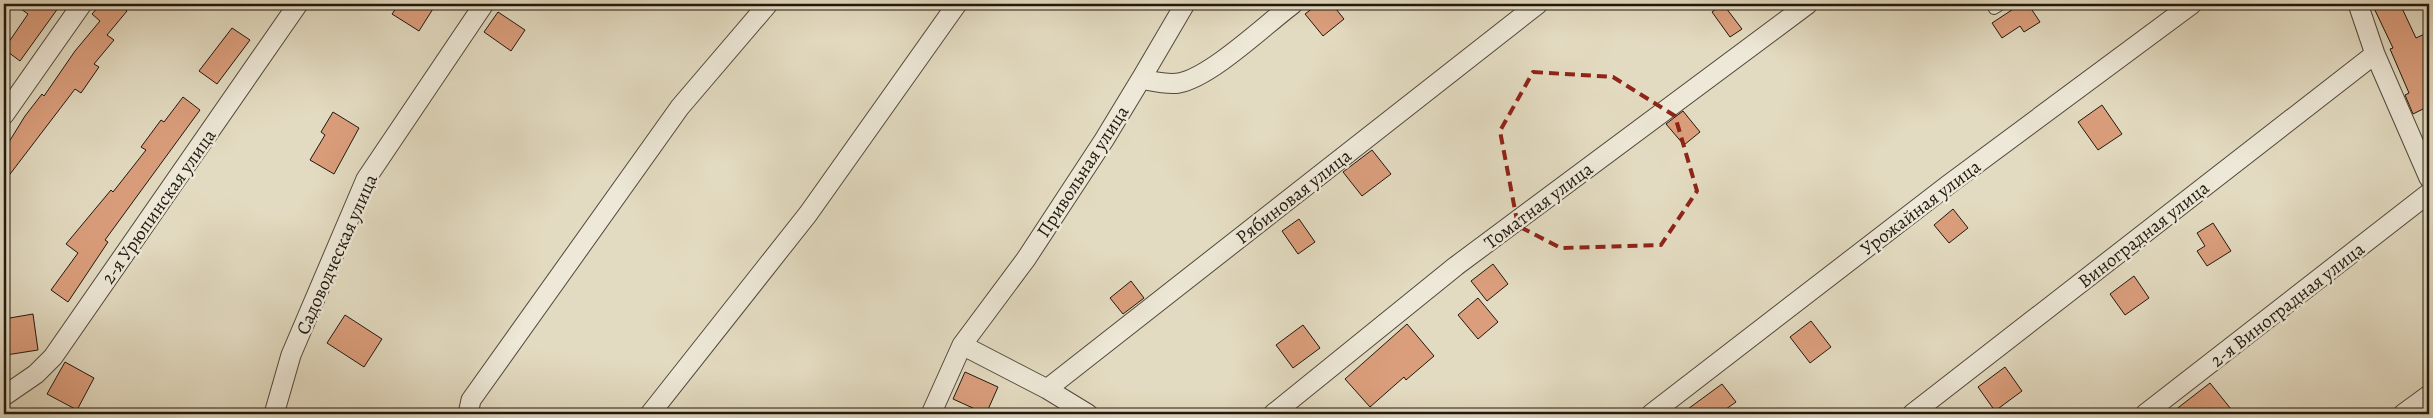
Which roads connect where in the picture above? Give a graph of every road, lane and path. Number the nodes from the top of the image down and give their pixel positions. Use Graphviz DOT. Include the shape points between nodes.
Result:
graph roads {
  1 [pos="82,4"];
  2 [pos="298,4"];
  3 [pos="484,4"];
  4 [pos="768,4"];
  5 [pos="956,4"];
  6 [pos="1185,4"];
  7 [pos="1293,4"];
  8 [pos="1538,4"];
  9 [pos="1808,4"];
  10 [pos="2192,4"];
  11 [pos="2358,4"];
  12 [pos="2375,54"];
  13 [pos="1140,79"];
  14 [pos="4,114"];
  15 [pos="2429,178"];
  16 [pos="2429,193"];
  17 [pos="962,345"];
  18 [pos="1047,389"];
  19 [pos="2429,395"];
  20 [pos="4,396"];
  21 [pos="274,414"];
  22 [pos="468,414"];
  23 [pos="650,414"];
  24 [pos="931,414"];
  25 [pos="1088,414"];
  26 [pos="1273,414"];
  27 [pos="1651,414"];
  28 [pos="1912,414"];
  29 [pos="2145,414"];
  30 [pos="2403,414"];
  1 -- 14 [label="street"];
  2 -- 20 [label="street, 2-я Урюпинская улица" via="53,357 36,374"];
  3 -- 21 [label="street, Садоводческая улица" via="366,179 291,355"];
  4 -- 22 [label="street" via="680,107 471,400"];
  5 -- 23 [label="street" via="808,214"];
  6 -- 13 [label="street, Привольная улица"];
  7 -- 13 [label="street" via="1193,79 1177,84"];
  8 -- 18 [label="street, Рябиновая улица"];
  9 -- 26 [label="street, Томатная улица" via="1456,266"];
  10 -- 27 [label="street, Урожайная улица" via="1948,185"];
  11 -- 12 [label="street"];
  12 -- 15 [label="street"];
  12 -- 28 [label="street, Виноградная улица"];
  13 -- 17 [label="street, Привольная улица" via="1026,259"];
  16 -- 29 [label="street, 2-я Виноградная улица"];
  17 -- 18 [label="street"];
  17 -- 24 [label="street, Привольная улица"];
  18 -- 25 [label="street"];
  19 -- 30 [label="street"];
}
